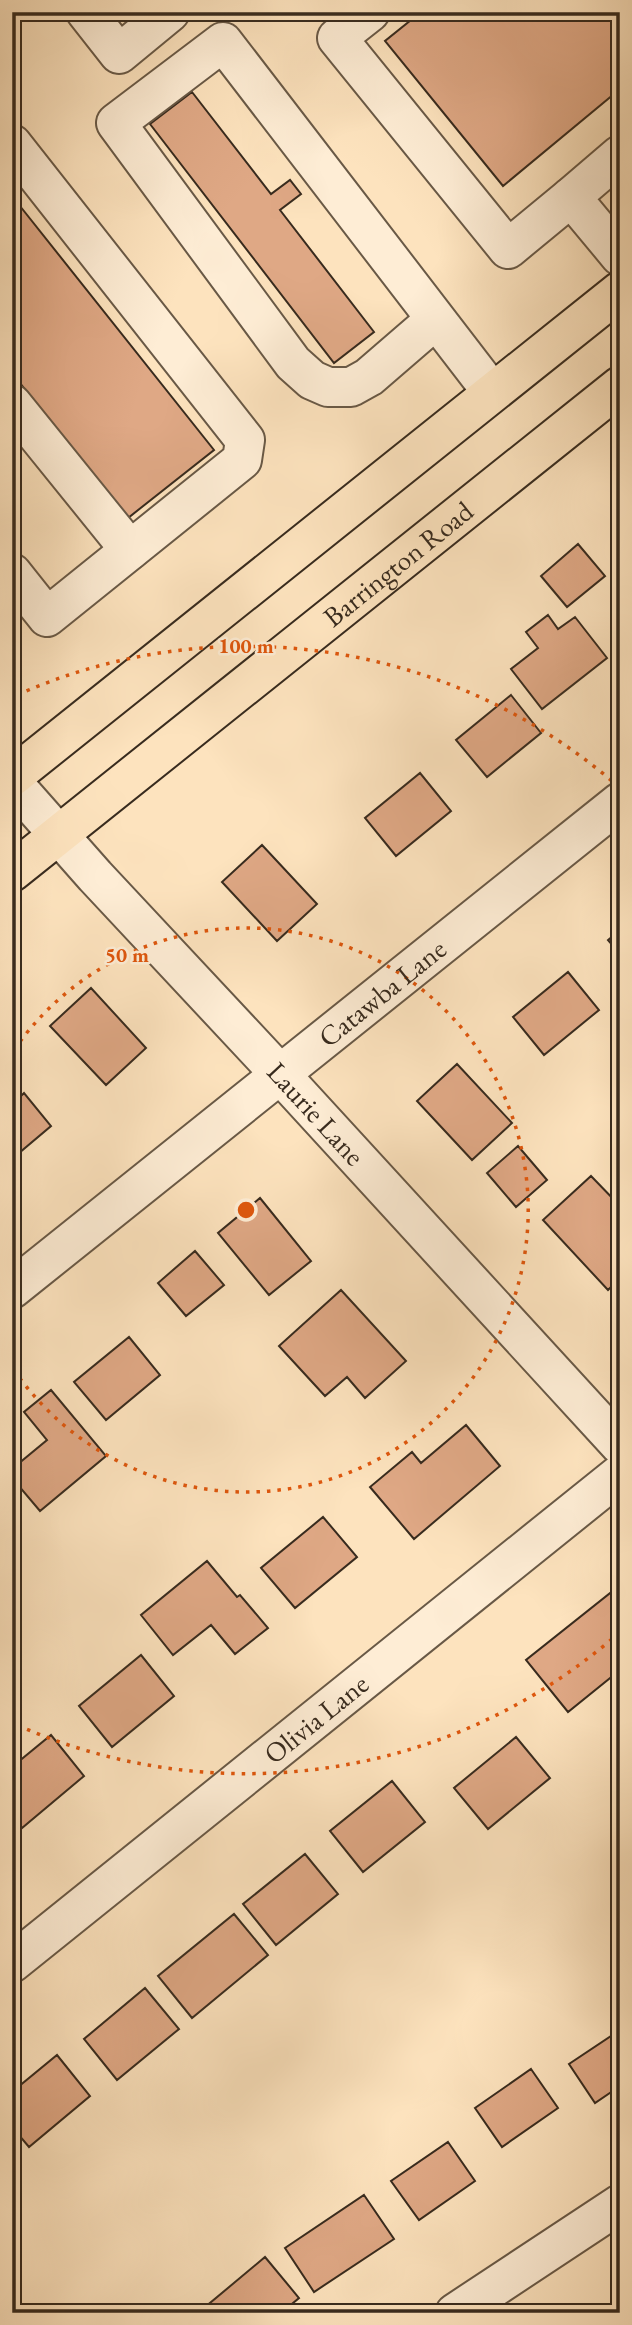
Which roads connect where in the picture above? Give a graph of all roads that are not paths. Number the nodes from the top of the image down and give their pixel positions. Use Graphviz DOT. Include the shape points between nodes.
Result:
graph roads {
  1 [pos="86,12"];
  2 [pos="170,12"];
  3 [pos="370,12"];
  4 [pos="12,144"];
  5 [pos="620,155"];
  6 [pos="571,197"];
  7 [pos="620,256"];
  8 [pos="620,291"];
  9 [pos="435,320"];
  10 [pos="620,386"];
  11 [pos="492,392"];
  12 [pos="12,404"];
  13 [pos="130,550"];
  14 [pos="12,573"];
  15 [pos="12,777"];
  16 [pos="12,782"];
  17 [pos="620,802"];
  18 [pos="59,835"];
  19 [pos="12,872"];
  20 [pos="280,1074"];
  21 [pos="12,1289"];
  22 [pos="620,1445"];
  23 [pos="620,1474"];
  24 [pos="12,1963"];
  25 [pos="620,2203"];
  26 [pos="456,2313"];
  1 -- 2 [label="street" via="119,54"];
  3 -- 6 [label="street" via="337,38 508,249"];
  4 -- 13 [label="street" via="245,440 242,460"];
  5 -- 6 [label="street"];
  6 -- 7 [label="street"];
  8 -- 11 [label="main road"];
  9 -- 9 [label="street" via="223,42 116,123 293,363 312,380 328,387 351,387"];
  9 -- 11 [label="street"];
  10 -- 18 [label="main road, Barrington Road"];
  11 -- 15 [label="main road"];
  12 -- 13 [label="street"];
  13 -- 14 [label="street" via="47,617"];
  16 -- 18 [label="street, Laurie Lane"];
  17 -- 20 [label="street, Catawba Lane"];
  18 -- 19 [label="main road, Barrington Road"];
  18 -- 20 [label="street, Laurie Lane"];
  20 -- 21 [label="street, Catawba Lane"];
  20 -- 22 [label="street, Laurie Lane"];
  23 -- 24 [label="street, Olivia Lane"];
  25 -- 26 [label="street"];
}
